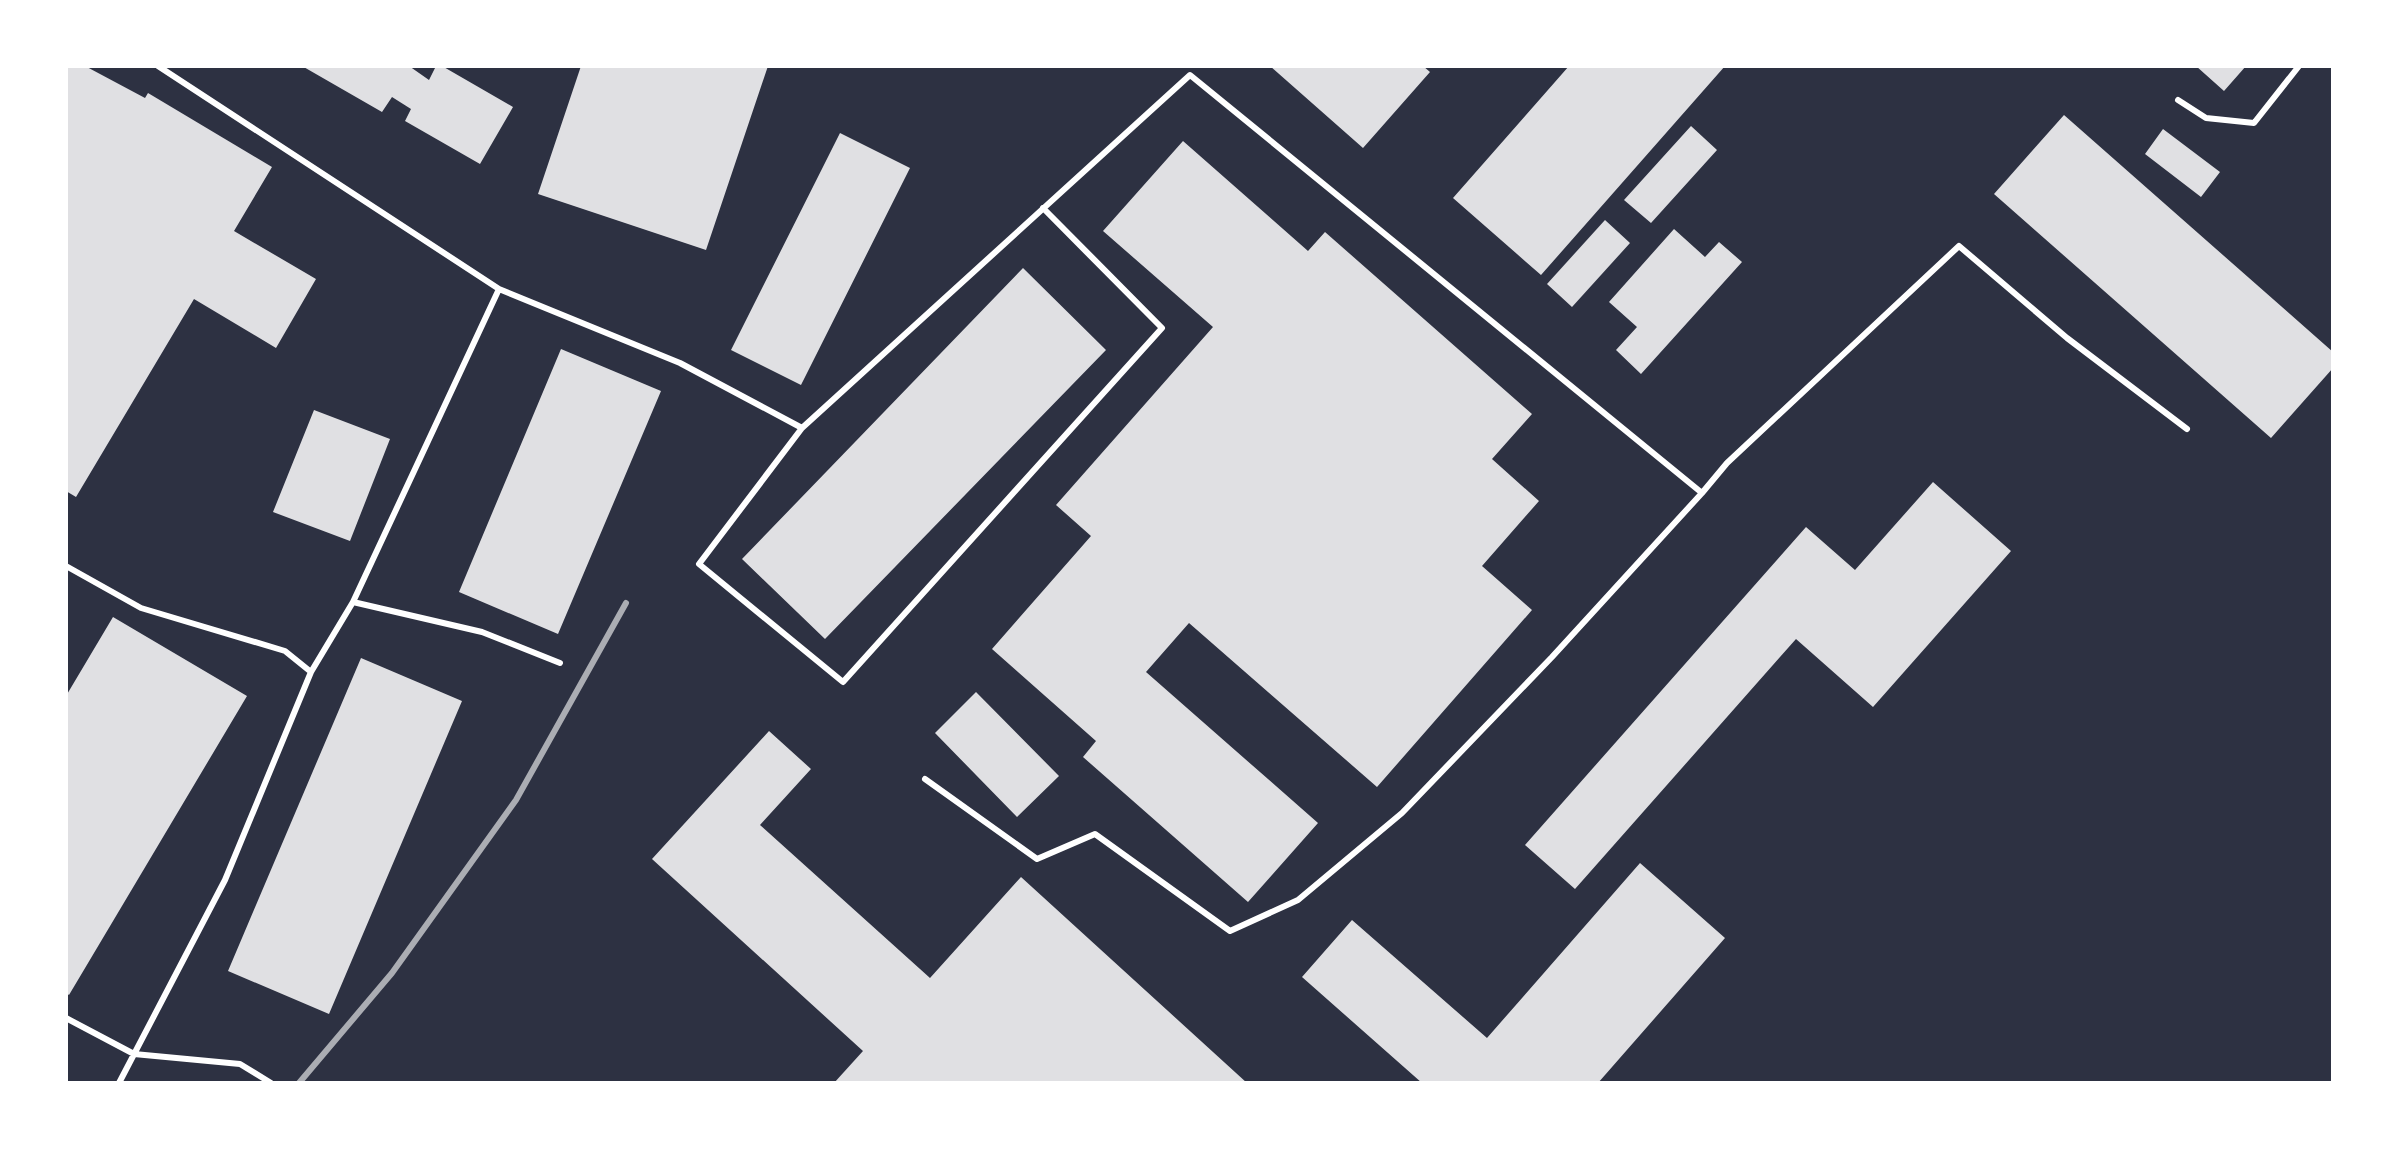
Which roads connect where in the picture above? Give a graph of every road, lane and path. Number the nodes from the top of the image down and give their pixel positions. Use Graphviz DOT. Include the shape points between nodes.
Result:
graph roads {
  1 [pos="158,66"];
  2 [pos="1182,66"];
  3 [pos="2299,66"];
  4 [pos="1190,75"];
  5 [pos="2178,100"];
  6 [pos="1043,208"];
  7 [pos="499,289"];
  8 [pos="802,428"];
  9 [pos="2187,429"];
  10 [pos="1702,493"];
  11 [pos="66,566"];
  12 [pos="353,602"];
  13 [pos="560,663"];
  14 [pos="311,672"];
  15 [pos="925,779"];
  16 [pos="66,1018"];
  17 [pos="134,1054"];
  18 [pos="119,1083"];
  19 [pos="271,1083"];
  1 -- 7 [label="lane"];
  2 -- 4 [label="lane"];
  3 -- 5 [label="lane" via="2254,123 2206,118"];
  4 -- 6 [label="lane"];
  4 -- 10 [label="lane"];
  6 -- 8 [label="lane"];
  6 -- 8 [label="lane" via="1162,328 843,682 699,564"];
  7 -- 8 [label="lane" via="680,363"];
  7 -- 12 [label="lane"];
  9 -- 10 [label="lane" via="2067,338 1959,246 1727,463"];
  10 -- 15 [label="lane" via="1402,813 1298,900 1230,931 1095,834 1037,859"];
  11 -- 14 [label="lane" via="141,608 285,651"];
  12 -- 13 [label="lane" via="482,632"];
  12 -- 14 [label="lane"];
  14 -- 17 [label="lane" via="225,880"];
  16 -- 17 [label="lane"];
  17 -- 18 [label="lane"];
  17 -- 19 [label="lane" via="240,1064"];
}
